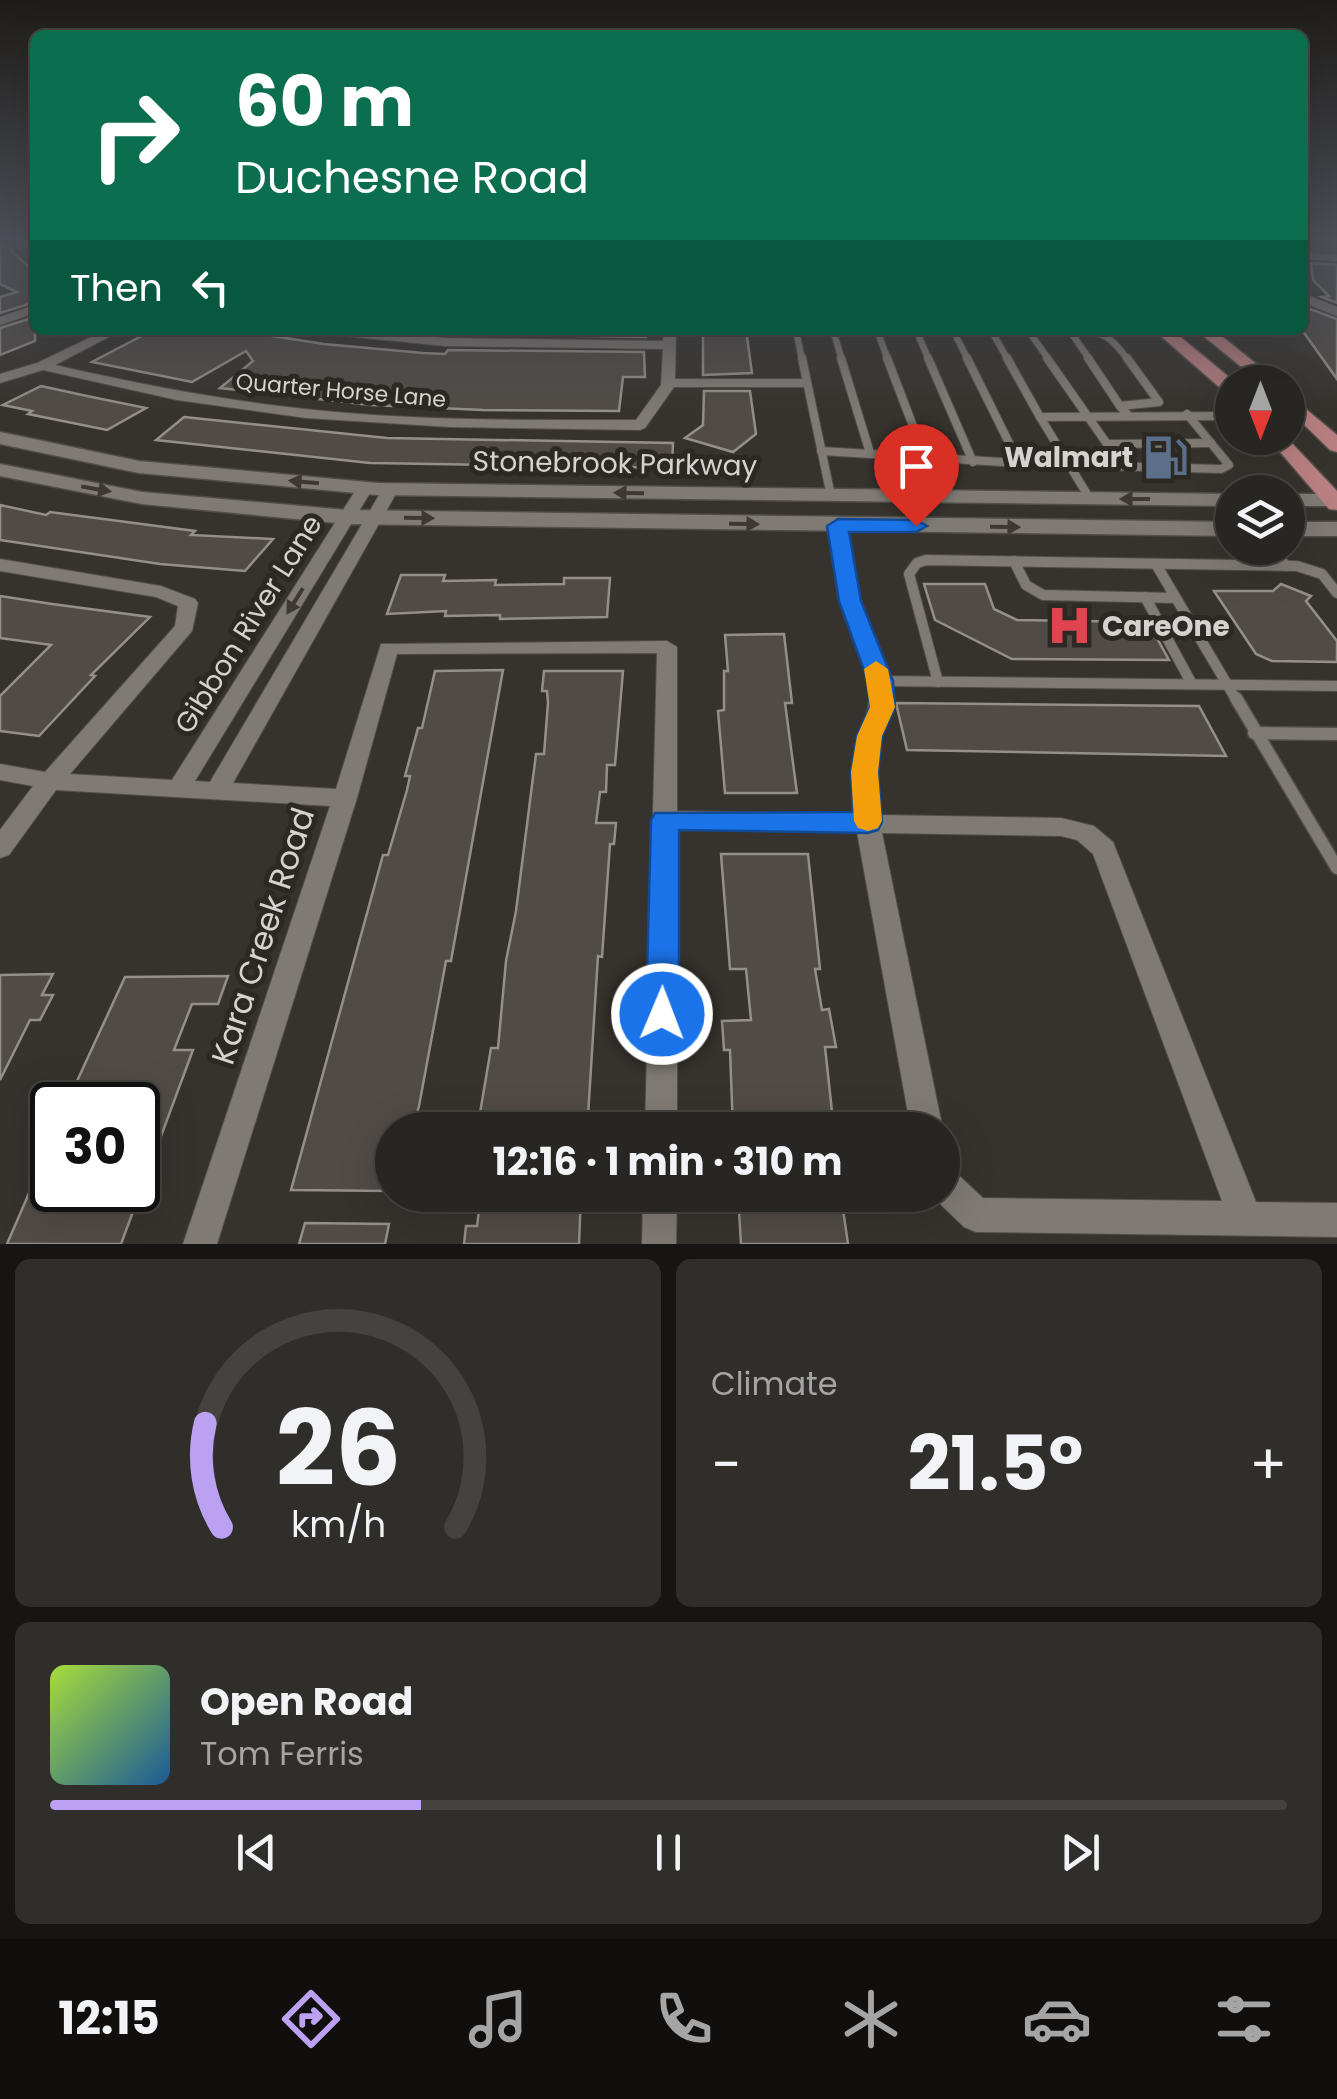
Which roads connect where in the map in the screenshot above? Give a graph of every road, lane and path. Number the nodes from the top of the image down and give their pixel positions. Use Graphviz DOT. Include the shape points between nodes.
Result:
graph roads {
  1 [pos="1308,299"];
  2 [pos="30,311"];
  3 [pos="1337,312"];
  4 [pos="0,321"];
  5 [pos="106,335"];
  6 [pos="375,335"];
  7 [pos="797,335"];
  8 [pos="834,335"];
  9 [pos="879,335"];
  10 [pos="918,335"];
  11 [pos="955,335"];
  12 [pos="994,335"];
  13 [pos="1031,335"];
  14 [pos="1072,335"];
  15 [pos="1106,335"];
  16 [pos="1168,335"];
  17 [pos="1210,335"];
  18 [pos="669,338"];
  19 [pos="1248,365"];
  20 [pos="42,366"];
  21 [pos="1215,375"];
  22 [pos="0,379"];
  23 [pos="668,382"];
  24 [pos="764,383"];
  25 [pos="807,383"];
  26 [pos="0,390"];
  27 [pos="1120,406"];
  28 [pos="1188,414"];
  29 [pos="1215,415"];
  30 [pos="1305,415"];
  31 [pos="1088,416"];
  32 [pos="1129,416"];
  33 [pos="1040,417"];
  34 [pos="0,438"];
  35 [pos="1107,444"];
  36 [pos="1211,444"];
  37 [pos="1337,446"];
  38 [pos="822,450"];
  39 [pos="870,454"];
  40 [pos="1292,455"];
  41 [pos="926,460"];
  42 [pos="973,462"];
  43 [pos="1019,463"];
  44 [pos="1068,464"];
  45 [pos="1121,464"];
  46 [pos="0,470"];
  47 [pos="364,488"];
  48 [pos="390,490"];
  49 [pos="831,496"];
  50 [pos="1090,499"];
  51 [pos="1215,500"];
  52 [pos="1305,501"];
  53 [pos="1335,502"];
  54 [pos="347,517"];
  55 [pos="373,518"];
  56 [pos="838,526"];
  57 [pos="1215,529"];
  58 [pos="1305,529"];
  59 [pos="1337,529"];
  60 [pos="1014,561"];
  61 [pos="0,565"];
  62 [pos="1157,566"];
  63 [pos="1286,566"];
  64 [pos="1337,593"];
  65 [pos="1145,598"];
  66 [pos="1175,598"];
  67 [pos="1160,624"];
  68 [pos="1168,640"];
  69 [pos="880,681"];
  70 [pos="938,682"];
  71 [pos="1192,684"];
  72 [pos="1224,684"];
  73 [pos="1337,686"];
  74 [pos="1254,732"];
  75 [pos="1337,734"];
  76 [pos="0,772"];
  77 [pos="50,781"];
  78 [pos="178,790"];
  79 [pos="216,792"];
  80 [pos="345,798"];
  81 [pos="665,820"];
  82 [pos="868,822"];
  83 [pos="0,848"];
  84 [pos="1332,854"];
  85 [pos="1337,868"];
  86 [pos="661,1112"];
  87 [pos="924,1112"];
  88 [pos="960,1200"];
  89 [pos="660,1212"];
  90 [pos="1246,1219"];
  91 [pos="1337,1220"];
  92 [pos="200,1244"];
  93 [pos="660,1244"];
  1 -- 3 [label="street"];
  2 -- 4 [label="street"];
  5 -- 20 [label="street"];
  6 -- 18 [label="street" via="445,342"];
  7 -- 25 [label="lane"];
  8 -- 39 [label="lane"];
  9 -- 41 [label="lane"];
  10 -- 42 [label="lane"];
  11 -- 43 [label="lane"];
  12 -- 33 [label="lane"];
  13 -- 31 [label="lane"];
  14 -- 27 [label="lane"];
  15 -- 27 [label="lane" via="1159,402"];
  16 -- 21 [label="main road"];
  17 -- 19 [label="main road"];
  18 -- 23 [label="street"];
  20 -- 22 [label="street"];
  20 -- 23 [label="street, Quarter Horse Lane" via="149,391 386,420 640,426"];
  20 -- 26 [label="street"];
  23 -- 24 [label="street"];
  24 -- 25 [label="lane"];
  25 -- 38 [label="lane"];
  27 -- 32 [label="lane"];
  28 -- 29 [label="lane"];
  28 -- 32 [label="lane"];
  28 -- 36 [label="lane"];
  30 -- 37 [label="main road"];
  31 -- 32 [label="lane"];
  31 -- 33 [label="lane"];
  31 -- 35 [label="lane"];
  33 -- 44 [label="lane"];
  47 -- 34 [label="main road, Stonebrook Parkway, one-way" via="139,467"];
  35 -- 36 [label="lane"];
  35 -- 45 [label="lane"];
  36 -- 45 [label="lane" via="1229,465"];
  38 -- 39 [label="lane"];
  38 -- 49 [label="lane"];
  39 -- 41 [label="lane"];
  40 -- 53 [label="main road"];
  41 -- 42 [label="lane"];
  42 -- 43 [label="lane"];
  43 -- 44 [label="lane"];
  44 -- 45 [label="lane"];
  44 -- 50 [label="lane"];
  46 -- 54 [label="main road, one-way" via="142,498"];
  47 -- 48 [label="main road, Stonebrook Parkway"];
  47 -- 54 [label="street, Gibbon River Lane"];
  49 -- 48 [label="main road, Stonebrook Parkway, one-way"];
  48 -- 55 [label="street, Gibbon River Lane"];
  49 -- 50 [label="main road, Stonebrook Parkway"];
  49 -- 56 [label="main road"];
  51 -- 50 [label="main road, Stonebrook Parkway, one-way"];
  52 -- 53 [label="main road"];
  54 -- 55 [label="main road"];
  54 -- 78 [label="street, Gibbon River Lane, one-way"];
  55 -- 56 [label="main road, one-way"];
  55 -- 79 [label="street, Gibbon River Lane"];
  56 -- 57 [label="main road, one-way"];
  56 -- 69 [label="lane" via="850,601"];
  58 -- 59 [label="main road"];
  60 -- 62 [label="lane"];
  60 -- 65 [label="lane" via="1026,585 1043,595"];
  60 -- 70 [label="lane" via="926,560 912,568"];
  61 -- 77 [label="street" via="161,592 188,603 186,626"];
  62 -- 63 [label="lane"];
  62 -- 66 [label="lane"];
  63 -- 64 [label="lane" via="1317,571"];
  65 -- 66 [label="lane"];
  65 -- 67 [label="lane"];
  66 -- 72 [label="lane"];
  68 -- 71 [label="lane"];
  69 -- 70 [label="lane"];
  69 -- 82 [label="street" via="883,707 864,772"];
  70 -- 71 [label="lane"];
  71 -- 72 [label="lane"];
  72 -- 73 [label="lane"];
  72 -- 74 [label="lane"];
  74 -- 75 [label="lane"];
  74 -- 84 [label="lane"];
  76 -- 77 [label="street"];
  77 -- 78 [label="street"];
  77 -- 83 [label="street"];
  78 -- 79 [label="street"];
  79 -- 80 [label="street"];
  80 -- 81 [label="street, Kara Creek Road" via="388,648 667,647"];
  80 -- 92 [label="street, Kara Creek Road"];
  81 -- 82 [label="street"];
  81 -- 86 [label="street"];
  82 -- 87 [label="street"];
  82 -- 90 [label="street" via="1061,827 1085,833 1104,849"];
  84 -- 85 [label="lane"];
  88 -- 90 [label="street" via="976,1215"];
  89 -- 93 [label="street"];
  90 -- 91 [label="street"];
}
